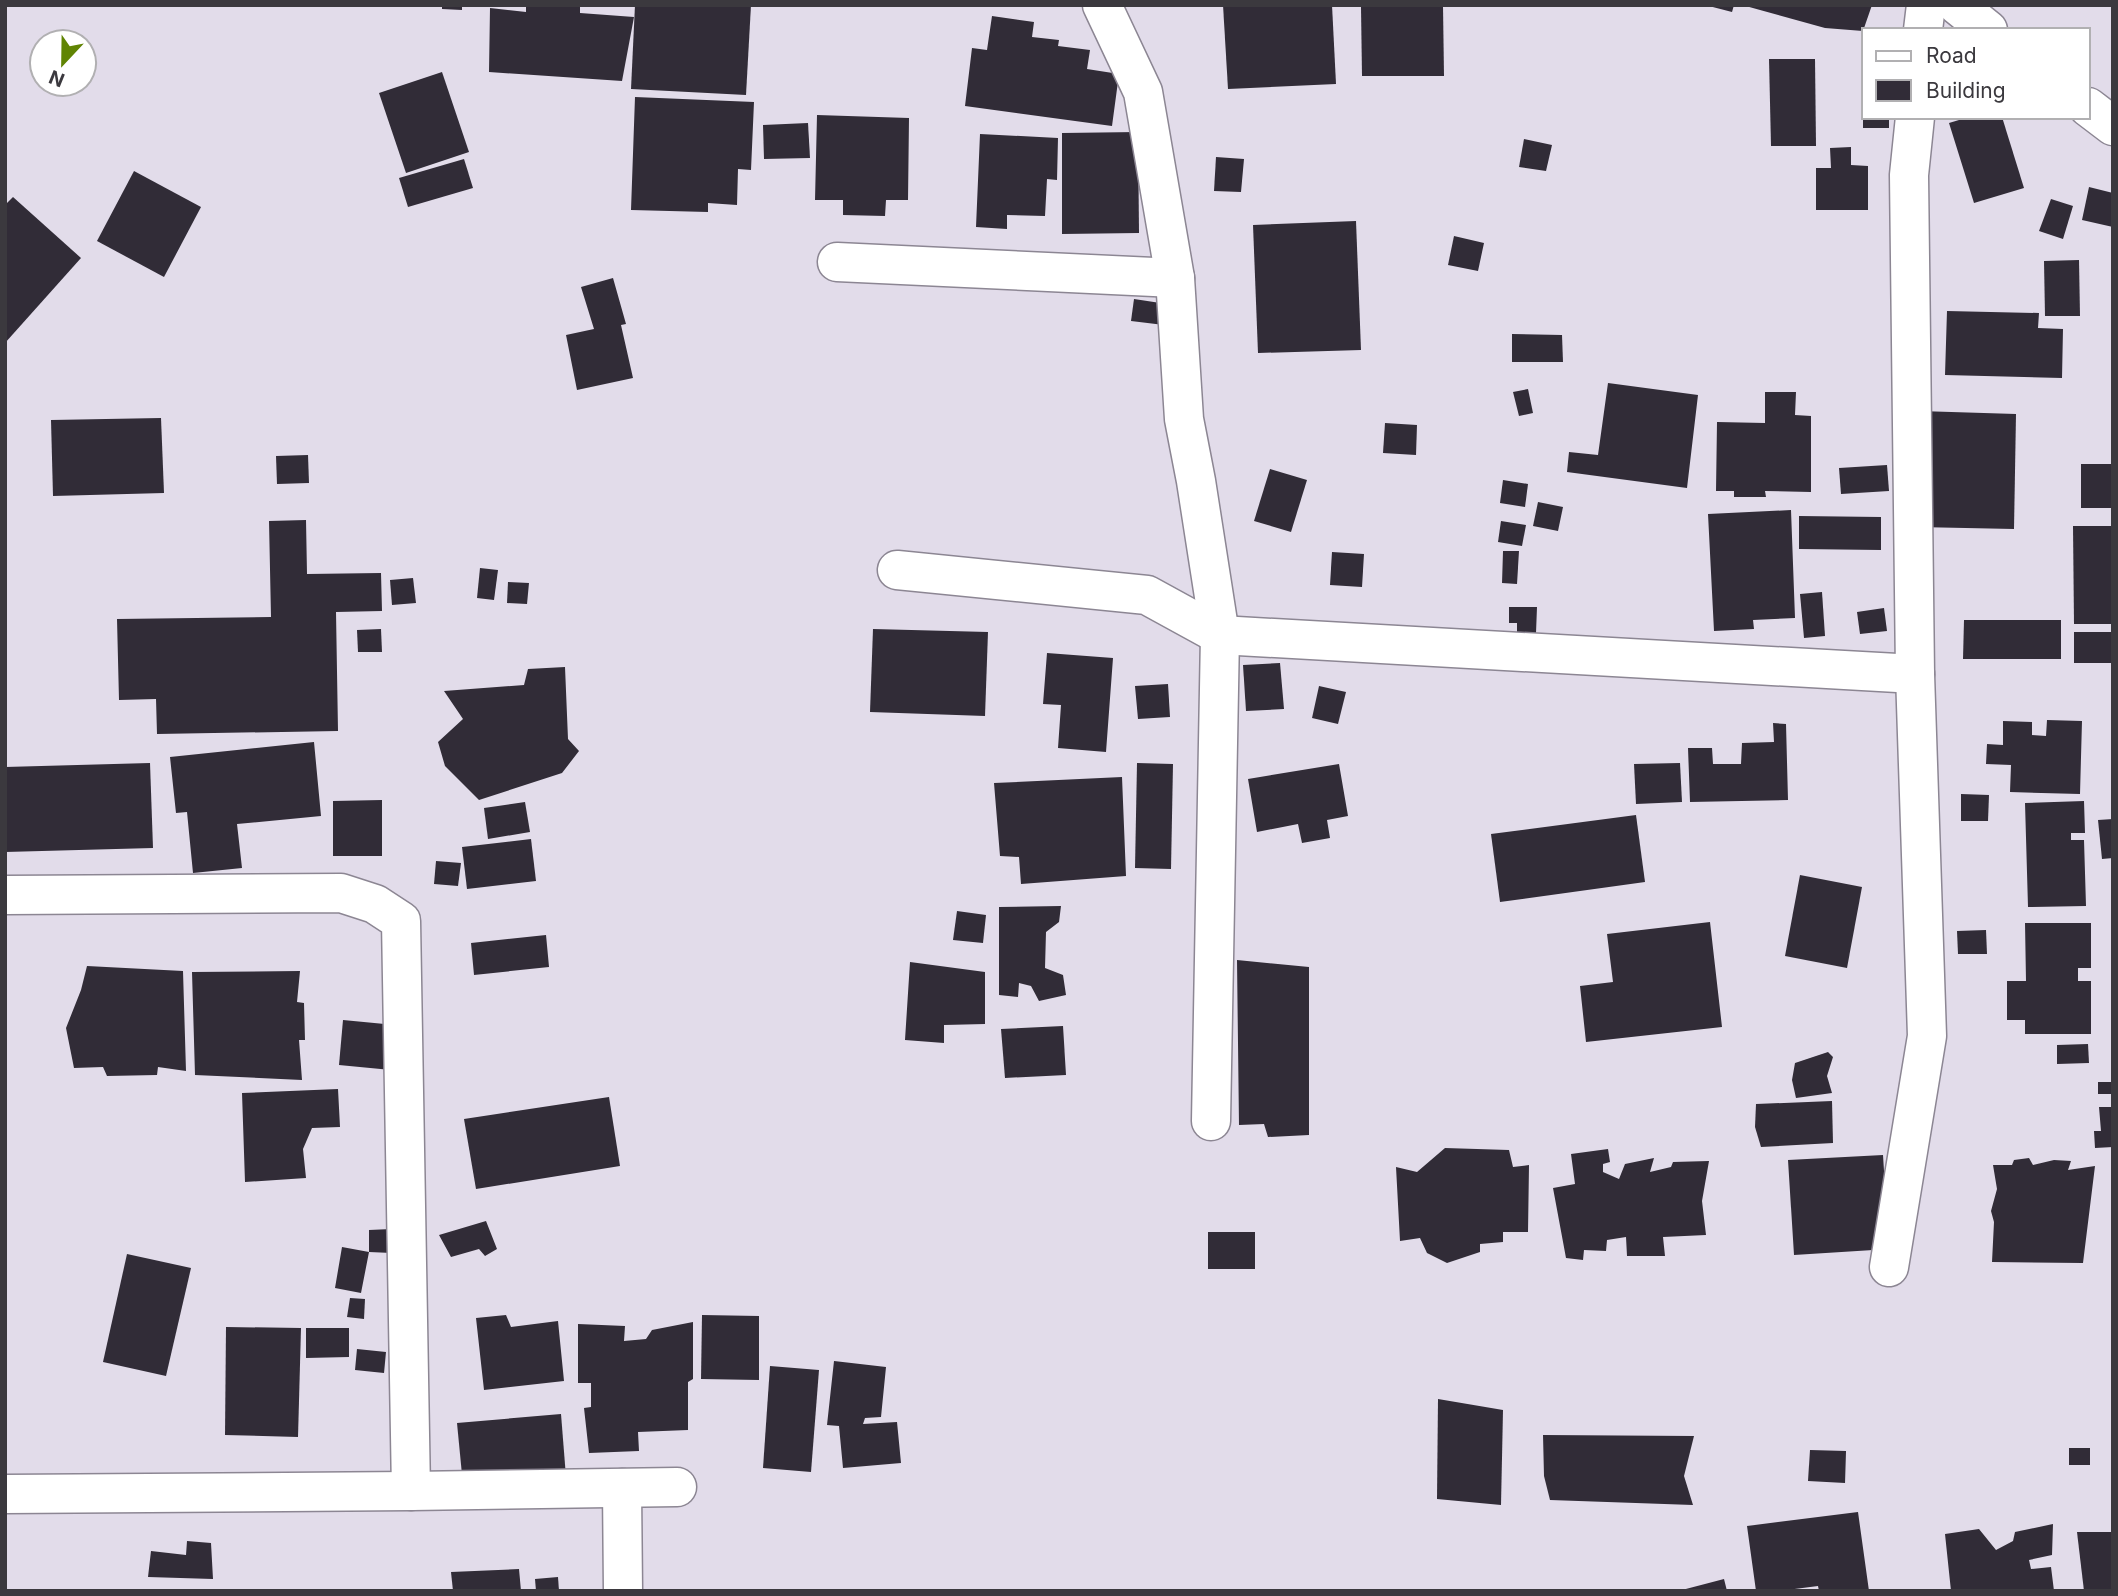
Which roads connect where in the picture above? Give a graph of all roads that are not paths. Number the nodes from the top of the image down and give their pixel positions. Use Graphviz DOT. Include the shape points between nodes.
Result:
graph roads {
  1 [pos="1102,5"];
  2 [pos="1926,5"];
  3 [pos="1956,5"];
  4 [pos="1923,28"];
  5 [pos="1985,28"];
  6 [pos="2090,109"];
  7 [pos="1915,119"];
  8 [pos="2113,126"];
  9 [pos="837,262"];
  10 [pos="1175,278"];
  11 [pos="897,570"];
  12 [pos="1220,635"];
  13 [pos="1915,674"];
  14 [pos="5,895"];
  15 [pos="1210,1121"];
  16 [pos="1889,1267"];
  17 [pos="677,1487"];
  18 [pos="622,1488"];
  19 [pos="411,1492"];
  20 [pos="5,1494"];
  21 [pos="623,1591"];
  1 -- 10 [label="street" via="1143,92"];
  2 -- 4 [label="street"];
  3 -- 5 [label="street"];
  6 -- 8 [label="street"];
  7 -- 13 [label="street" via="1909,175"];
  9 -- 10 [label="street"];
  10 -- 12 [label="street" via="1184,419"];
  11 -- 12 [label="street" via="1147,595"];
  12 -- 13 [label="street"];
  12 -- 15 [label="street"];
  13 -- 16 [label="street" via="1927,1037"];
  14 -- 19 [label="street" via="341,893 375,904 401,922"];
  17 -- 18 [label="street"];
  18 -- 19 [label="street"];
  18 -- 21 [label="street"];
  19 -- 20 [label="street"];
}
